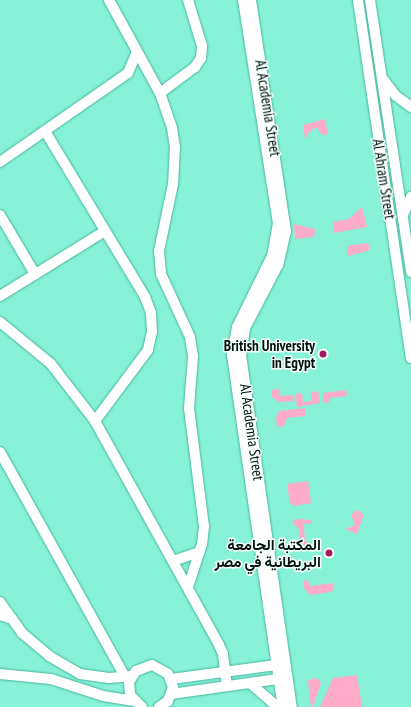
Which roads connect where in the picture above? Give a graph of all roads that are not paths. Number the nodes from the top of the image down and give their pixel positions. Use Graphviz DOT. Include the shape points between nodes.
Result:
graph roads {
  1 [pos="109,0"];
  2 [pos="188,0"];
  3 [pos="243,0"];
  4 [pos="251,0"];
  5 [pos="358,0"];
  6 [pos="370,0"];
  7 [pos="137,52"];
  8 [pos="128,73"];
  9 [pos="149,73"];
  10 [pos="382,78"];
  11 [pos="160,93"];
  12 [pos="408,105"];
  13 [pos="387,111"];
  14 [pos="45,131"];
  15 [pos="390,132"];
  16 [pos="378,134"];
  17 [pos="0,162"];
  18 [pos="278,190"];
  19 [pos="411,197"];
  20 [pos="0,215"];
  21 [pos="403,217"];
  22 [pos="105,231"];
  23 [pos="411,272"];
  24 [pos="35,274"];
  25 [pos="0,296"];
  26 [pos="0,322"];
  27 [pos="411,358"];
  28 [pos="95,421"];
  29 [pos="0,452"];
  30 [pos="199,552"];
  31 [pos="173,561"];
  32 [pos="188,587"];
  33 [pos="0,602"];
  34 [pos="273,609"];
  35 [pos="0,614"];
  36 [pos="12,619"];
  37 [pos="276,665"];
  38 [pos="225,672"];
  39 [pos="0,674"];
  40 [pos="128,677"];
  41 [pos="171,679"];
  42 [pos="278,679"];
  43 [pos="250,683"];
  44 [pos="227,686"];
  45 [pos="172,694"];
  46 [pos="133,701"];
  47 [pos="142,707"];
  48 [pos="159,707"];
  49 [pos="278,707"];
  50 [pos="283,707"];
  51 [pos="292,707"];
  1 -- 7 [label="street"];
  2 -- 11 [label="street" via="202,46 201,58 195,67"];
  3 -- 18 [label="street, Al Academia Street"];
  4 -- 18 [label="street, Al Academia Street"];
  5 -- 16 [label="street, Al Ahram Street"];
  6 -- 10 [label="street, Al Ahram Street"];
  7 -- 8 [label="street"];
  7 -- 9 [label="street"];
  8 -- 9 [label="street"];
  8 -- 14 [label="street"];
  9 -- 11 [label="street"];
  10 -- 12 [label="street"];
  10 -- 13 [label="street, Al Ahram Street"];
  11 -- 30 [label="street" via="172,128 175,166 160,239 159,262 165,285 192,346 189,408 203,520"];
  12 -- 13 [label="street"];
  13 -- 15 [label="street, Al Ahram Street"];
  14 -- 17 [label="street"];
  14 -- 22 [label="street"];
  15 -- 16 [label="street"];
  15 -- 21 [label="street, Al Ahram Street"];
  16 -- 27 [label="street, Al Ahram Street"];
  18 -- 34 [label="street, Al Academia Street" via="286,223 284,249 249,320 241,346 248,440"];
  19 -- 21 [label="street"];
  20 -- 24 [label="street"];
  21 -- 23 [label="street, Al Ahram Street"];
  22 -- 24 [label="street"];
  22 -- 28 [label="street" via="149,305 152,332 143,358"];
  24 -- 25 [label="street"];
  26 -- 28 [label="street" via="51,364"];
  28 -- 31 [label="street"];
  29 -- 40 [label="street"];
  30 -- 31 [label="street"];
  30 -- 32 [label="street"];
  31 -- 32 [label="street"];
  32 -- 38 [label="street" via="221,649"];
  33 -- 36 [label="street"];
  34 -- 37 [label="street, Al Academia Street"];
  34 -- 51 [label="street, Al Academia Street"];
  35 -- 36 [label="street"];
  36 -- 40 [label="street" via="34,645 64,666 94,677"];
  37 -- 38 [label="street"];
  37 -- 42 [label="street, Al Academia Street"];
  38 -- 41 [label="street"];
  38 -- 44 [label="street"];
  39 -- 46 [label="street" via="51,679 104,696"];
  40 -- 41 [label="street" via="141,668 152,665 164,670"];
  40 -- 46 [label="street"];
  41 -- 45 [label="street"];
  42 -- 43 [label="street"];
  42 -- 50 [label="street, Al Academia Street"];
  43 -- 44 [label="street"];
  43 -- 49 [label="street"];
  44 -- 45 [label="street"];
  45 -- 48 [label="street"];
  46 -- 47 [label="street"];
}
